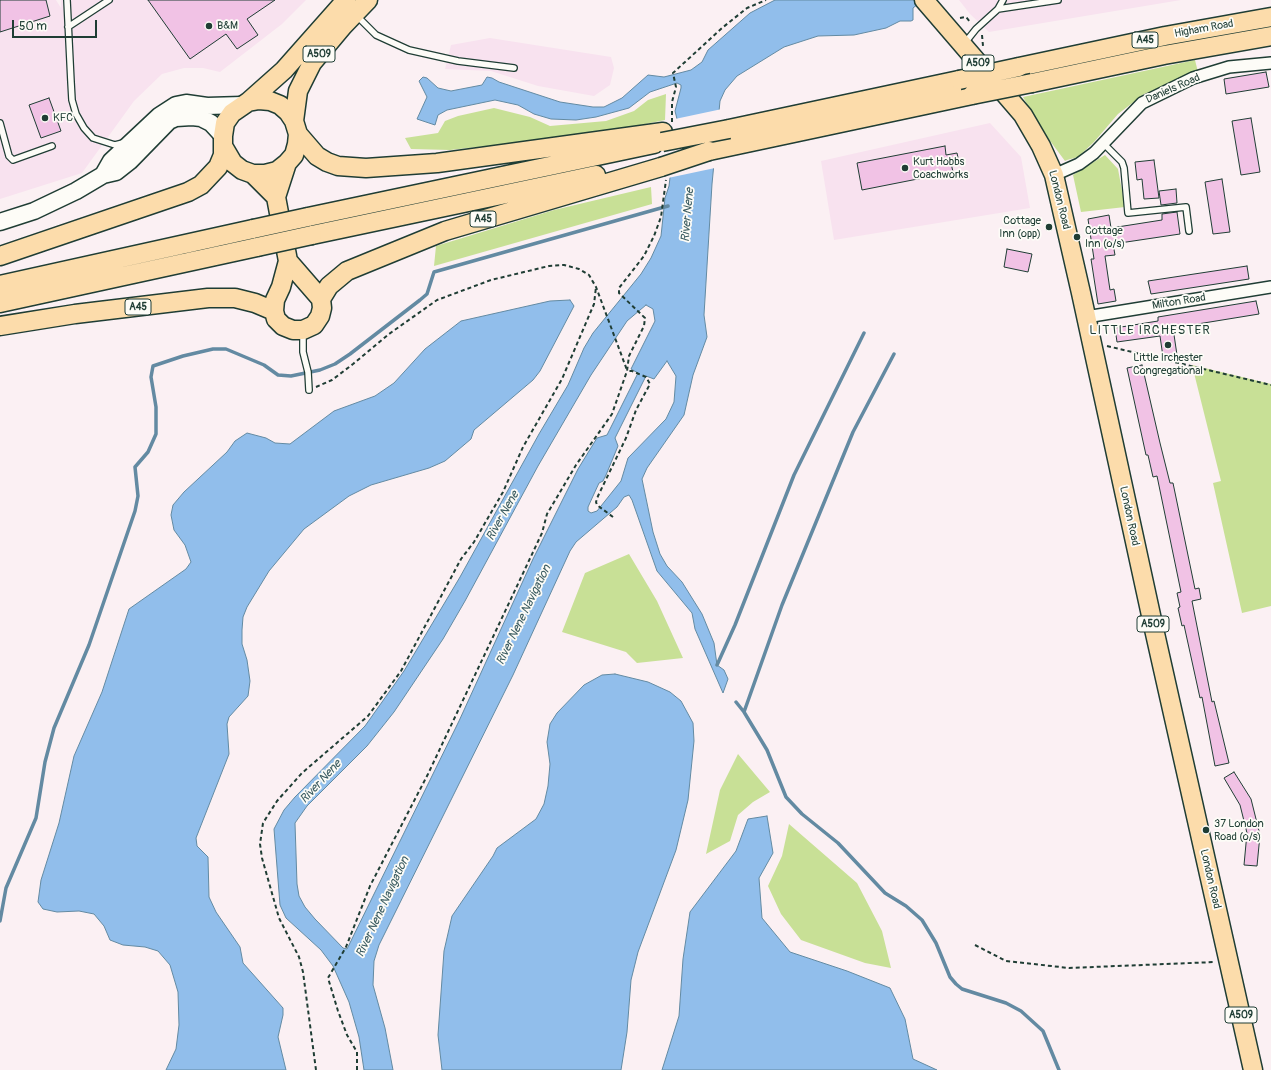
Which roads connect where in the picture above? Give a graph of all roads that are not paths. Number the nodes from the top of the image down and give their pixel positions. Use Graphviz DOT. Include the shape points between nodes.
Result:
graph roads {
  1 [pos="67,0"];
  2 [pos="109,0"];
  3 [pos="368,0"];
  4 [pos="1003,0"];
  5 [pos="1058,0"];
  6 [pos="929,6"];
  7 [pos="350,7"];
  8 [pos="998,9"];
  9 [pos="1271,17"];
  10 [pos="68,27"];
  11 [pos="1271,36"];
  12 [pos="963,45"];
  13 [pos="1271,63"];
  14 [pos="514,68"];
  15 [pos="245,103"];
  16 [pos="0,123"];
  17 [pos="296,127"];
  18 [pos="663,137"];
  19 [pos="223,141"];
  20 [pos="132,142"];
  21 [pos="1104,144"];
  22 [pos="52,146"];
  23 [pos="287,163"];
  24 [pos="661,164"];
  25 [pos="253,174"];
  26 [pos="103,175"];
  27 [pos="1054,175"];
  28 [pos="276,197"];
  29 [pos="2,220"];
  30 [pos="1189,231"];
  31 [pos="0,256"];
  32 [pos="288,261"];
  33 [pos="0,285"];
  34 [pos="1271,287"];
  35 [pos="321,299"];
  36 [pos="0,303"];
  37 [pos="274,311"];
  38 [pos="1086,317"];
  39 [pos="0,326"];
  40 [pos="303,330"];
  41 [pos="309,390"];
  42 [pos="1253,1070"];
  1 -- 10 [label="lane"];
  2 -- 10 [label="lane"];
  3 -- 7 [label="highway, A509"];
  4 -- 8 [label="lane"];
  5 -- 8 [label="lane"];
  6 -- 12 [label="highway, London Road / A509"];
  7 -- 14 [label="lane" via="376,35 409,50 458,62"];
  7 -- 15 [label="highway, A509"];
  7 -- 17 [label="highway, A509" via="312,63 298,91"];
  8 -- 12 [label="lane"];
  9 -- 18 [label="highway, Higham Road / A45, bridge" via="1164,36 840,105"];
  10 -- 20 [label="lane" via="72,100 76,114 93,138 114,145"];
  11 -- 24 [label="highway, Higham Road / A45, bridge" via="1164,55 972,95 727,147"];
  12 -- 27 [label="highway, London Road / A509" via="1022,115 1041,146"];
  13 -- 21 [label="street, Daniels Road" via="1229,67 1186,82 1142,103"];
  15 -- 17 [label="highway" via="259,100 280,105 288,112"];
  15 -- 19 [label="highway" via="232,113 226,123"];
  15 -- 20 [label="main road" via="176,105 159,116"];
  16 -- 22 [label="lane" via="9,156 13,160"];
  17 -- 18 [label="highway" via="317,156 327,162 338,166 366,168 437,163"];
  17 -- 23 [label="highway" via="297,144 294,155"];
  18 -- 33 [label="highway, A45, bridge"];
  19 -- 25 [label="highway" via="233,163"];
  19 -- 26 [label="main road" via="211,123 201,118 176,118 164,126 116,172"];
  19 -- 31 [label="highway" via="223,155 218,167 201,185 188,192"];
  20 -- 26 [label="main road" via="110,161"];
  21 -- 27 [label="street, Daniels Road" via="1079,164"];
  21 -- 30 [label="lane" via="1122,162 1128,213 1186,207"];
  23 -- 25 [label="highway" via="265,174"];
  23 -- 28 [label="highway"];
  24 -- 35 [label="highway, A45" via="445,231 347,271 329,286"];
  24 -- 36 [label="highway, A45, bridge" via="312,235"];
  25 -- 28 [label="highway"];
  26 -- 29 [label="main road" via="34,211"];
  27 -- 38 [label="highway, London Road / A509"];
  28 -- 32 [label="highway"];
  32 -- 35 [label="highway"];
  32 -- 37 [label="highway" via="275,300"];
  34 -- 38 [label="street, Milton Road"];
  35 -- 40 [label="highway" via="320,316 314,325"];
  37 -- 39 [label="highway, A45" via="235,298 208,298"];
  37 -- 40 [label="highway" via="276,319 283,326"];
  38 -- 42 [label="highway, London Road / A509"];
  40 -- 41 [label="lane" via="303,352"];
}
